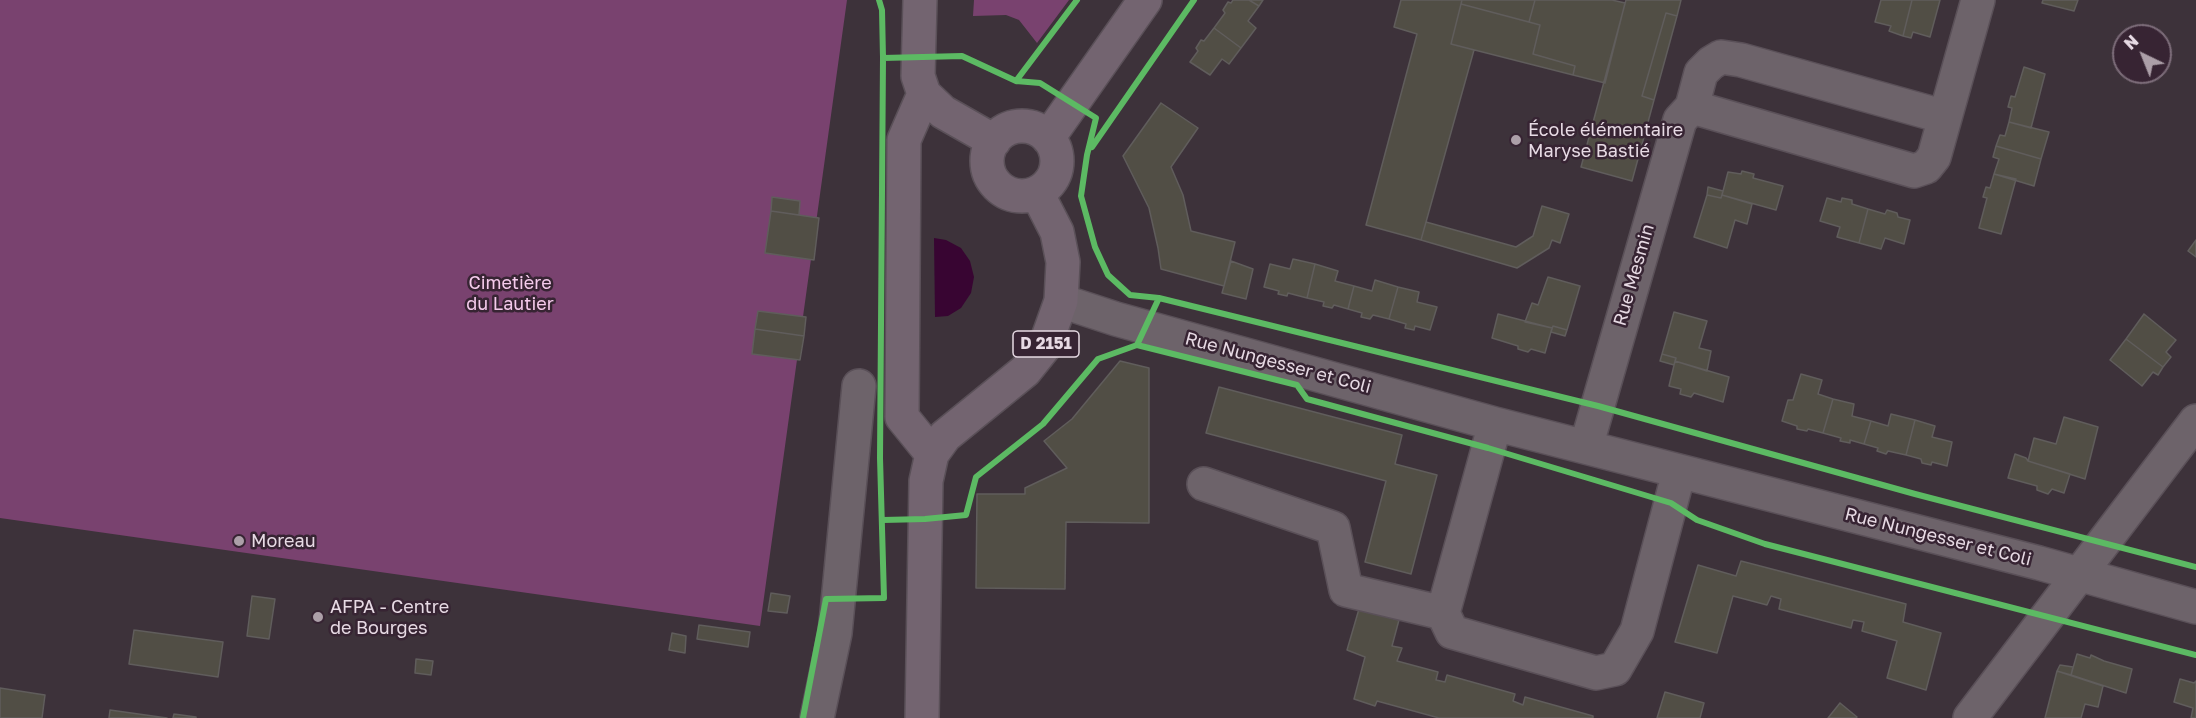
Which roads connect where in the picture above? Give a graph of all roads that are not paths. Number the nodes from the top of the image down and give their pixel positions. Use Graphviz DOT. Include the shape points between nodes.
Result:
graph roads {
  1 [pos="920,0"];
  2 [pos="1145,0"];
  3 [pos="1978,0"];
  4 [pos="924,94"];
  5 [pos="1692,107"];
  6 [pos="1945,117"];
  7 [pos="1048,138"];
  8 [pos="994,141"];
  9 [pos="1037,193"];
  10 [pos="1061,301"];
  11 [pos="859,386"];
  12 [pos="2196,421"];
  13 [pos="1495,424"];
  14 [pos="1586,447"];
  15 [pos="932,454"];
  16 [pos="1679,472"];
  17 [pos="1204,484"];
  18 [pos="2079,575"];
  19 [pos="2196,607"];
  20 [pos="1443,613"];
  21 [pos="817,718"];
  22 [pos="922,718"];
  23 [pos="1970,718"];
  1 -- 4 [label="main road" via="918,76"];
  2 -- 7 [label="main road"];
  3 -- 6 [label="street"];
  4 -- 8 [label="main road" via="943,112"];
  4 -- 15 [label="main road" via="904,140 902,417"];
  5 -- 6 [label="street, Rue Mesmin" via="1701,73 1721,57"];
  5 -- 6 [label="street" via="1914,171 1926,167 1934,157"];
  5 -- 14 [label="street, Rue Mesmin" via="1680,120"];
  7 -- 8 [label="main road" via="1025,126 1008,129"];
  7 -- 9 [label="main road" via="1057,154 1055,172"];
  8 -- 9 [label="main road" via="987,160 992,180 1008,193"];
  9 -- 10 [label="main road, D 2151" via="1061,246"];
  10 -- 13 [label="street, Rue Nungesser et Coli"];
  10 -- 15 [label="main road, D 2151" via="1045,346 1025,371 945,436"];
  11 -- 21 [label="street" via="835,633"];
  12 -- 18 [label="street"];
  13 -- 14 [label="street, Rue Nungesser et Coli"];
  13 -- 20 [label="street"];
  14 -- 16 [label="street, Rue Nungesser et Coli"];
  15 -- 22 [label="main road, D 2151" via="926,481"];
  16 -- 18 [label="street, Rue Nungesser et Coli"];
  16 -- 20 [label="street" via="1637,631 1615,669 1596,673 1452,632"];
  17 -- 20 [label="street" via="1333,528 1346,590"];
  18 -- 19 [label="street, Rue Nungesser et Coli"];
  18 -- 23 [label="street"];
}
